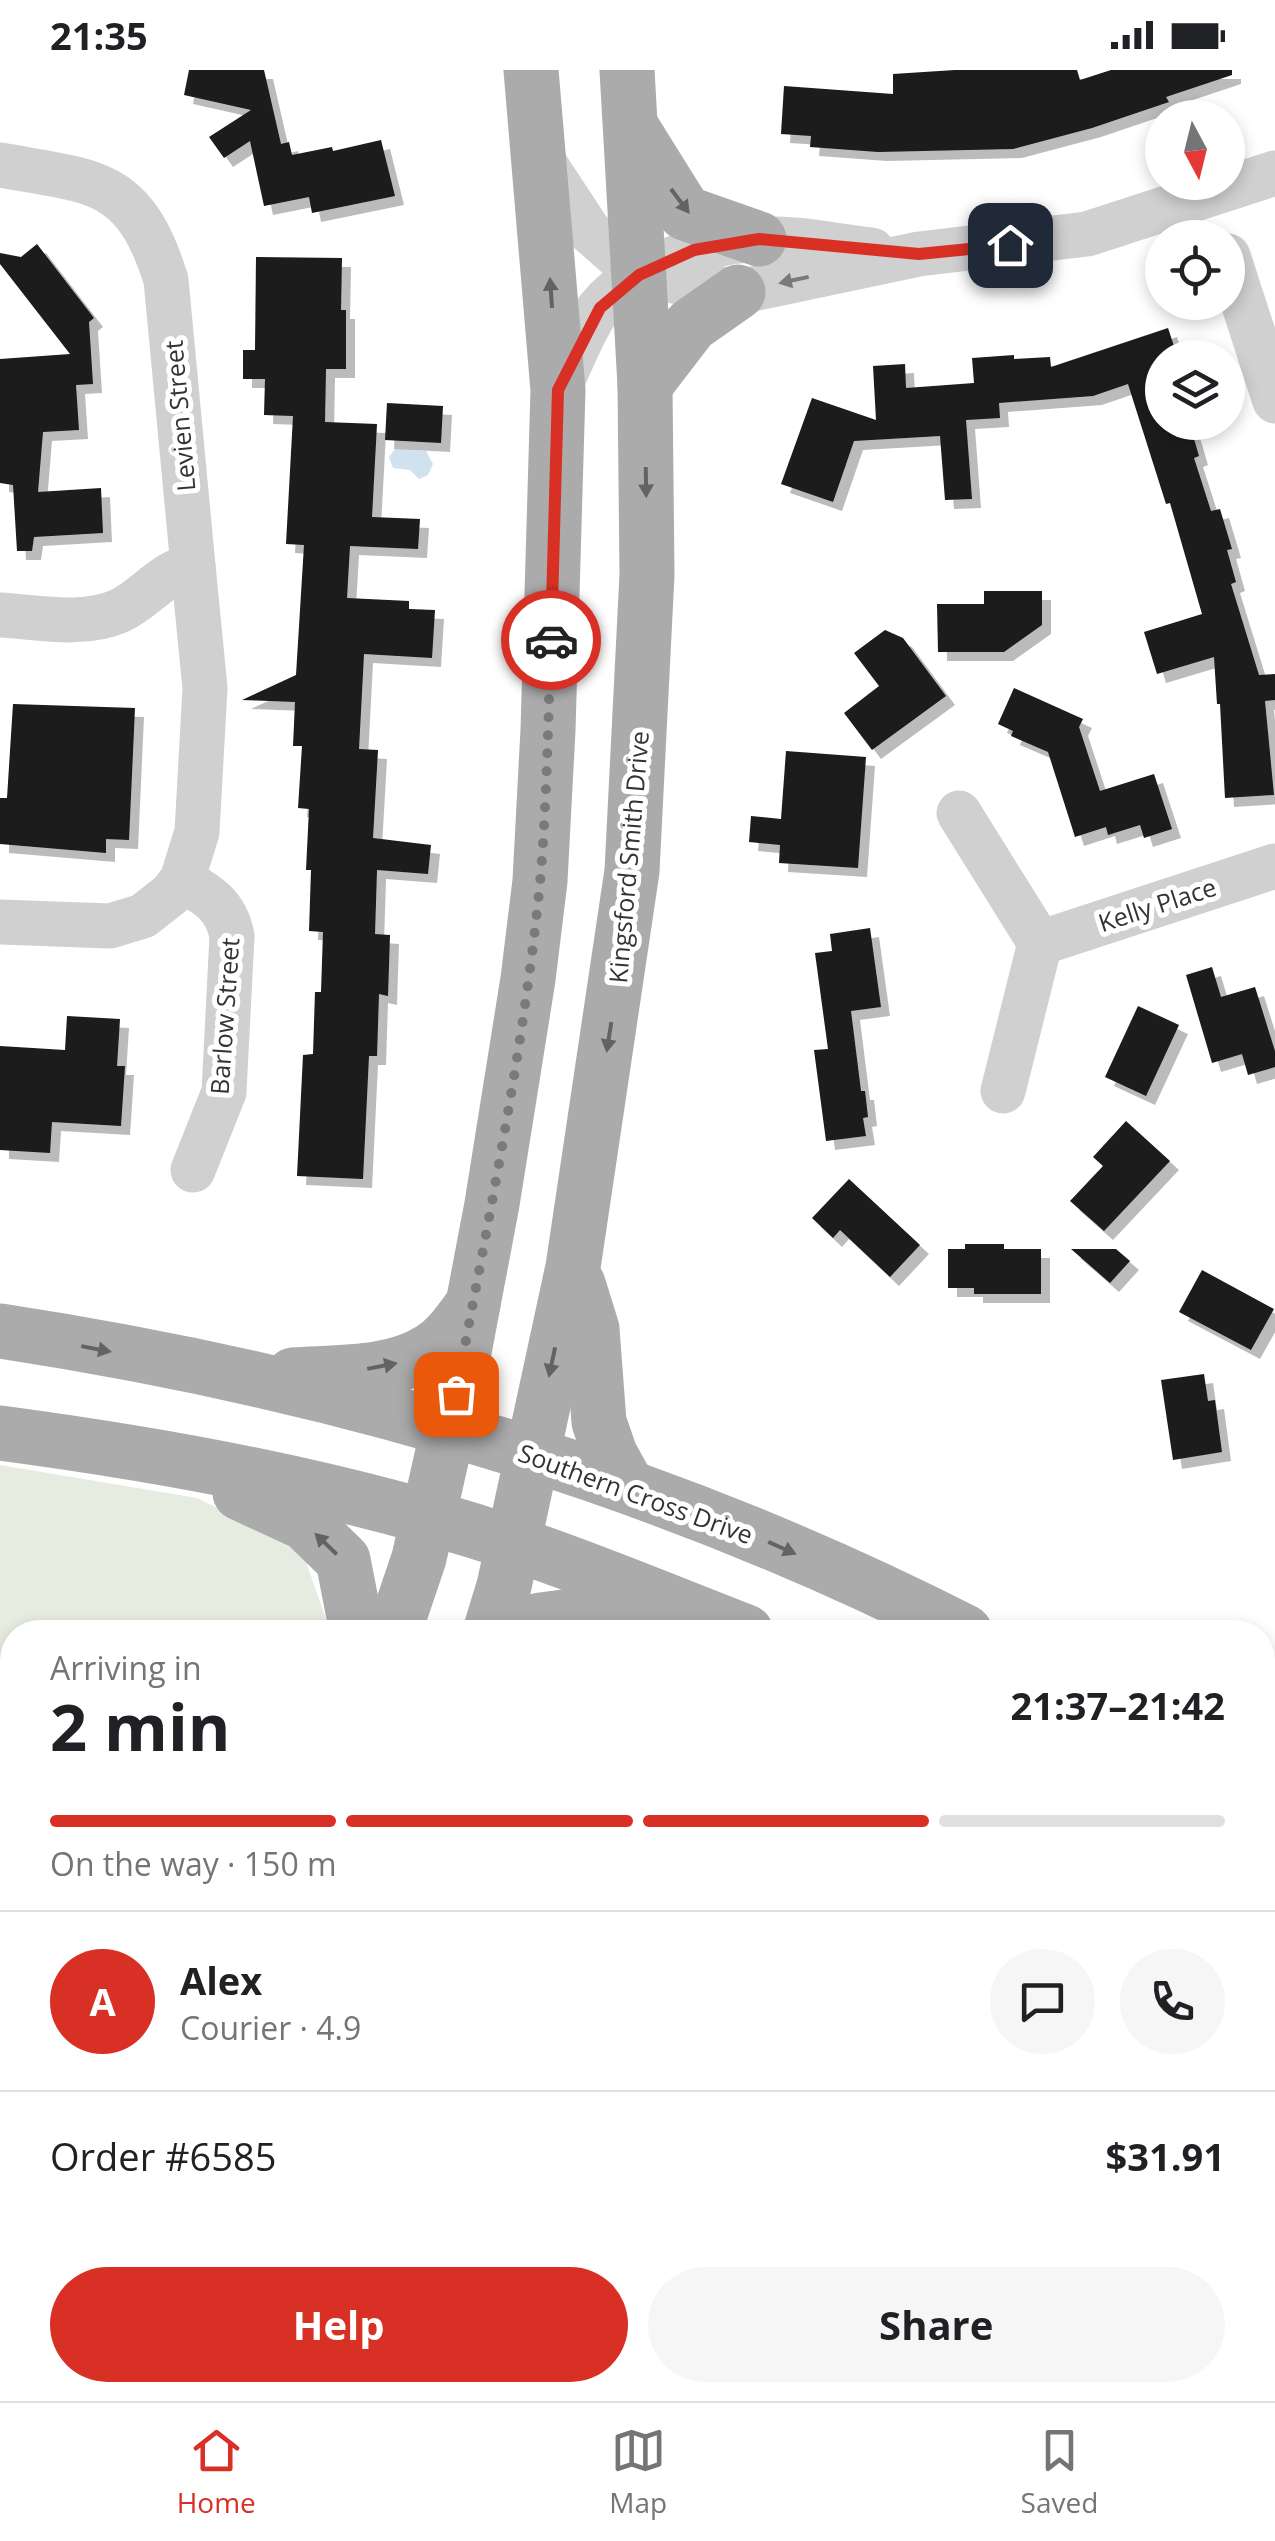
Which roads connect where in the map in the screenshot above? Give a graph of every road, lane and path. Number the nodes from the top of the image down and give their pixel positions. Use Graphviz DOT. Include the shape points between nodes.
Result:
graph roads {
  1 [pos="531,70"];
  2 [pos="626,70"];
  3 [pos="630,126"];
  4 [pos="540,156"];
  5 [pos="0,165"];
  6 [pos="1275,173"];
  7 [pos="1245,183"];
  8 [pos="1192,200"];
  9 [pos="759,239"];
  10 [pos="919,254"];
  11 [pos="639,275"];
  12 [pos="738,292"];
  13 [pos="1245,309"];
  14 [pos="645,385"];
  15 [pos="558,390"];
  16 [pos="1275,402"];
  17 [pos="193,566"];
  18 [pos="0,615"];
  19 [pos="959,813"];
  20 [pos="1275,866"];
  21 [pos="182,880"];
  22 [pos="0,922"];
  23 [pos="1040,943"];
  24 [pos="1003,1091"];
  25 [pos="193,1170"];
  26 [pos="573,1267"];
  27 [pos="473,1304"];
  28 [pos="0,1331"];
  29 [pos="250,1378"];
  30 [pos="448,1430"];
  31 [pos="7,1434"];
  32 [pos="532,1454"];
  33 [pos="627,1484"];
  34 [pos="428,1518"];
  35 [pos="513,1543"];
  36 [pos="672,1603"];
  37 [pos="354,1620"];
  38 [pos="398,1620"];
  39 [pos="494,1620"];
  40 [pos="541,1620"];
  41 [pos="715,1620"];
  42 [pos="940,1620"];
  1 -- 4 [label="main road"];
  2 -- 3 [label="main road, Kingsford Smith Drive"];
  3 -- 9 [label="main road, one-way" via="686,213"];
  3 -- 11 [label="main road, Kingsford Smith Drive"];
  4 -- 11 [label="street" via="589,232"];
  15 -- 4 [label="main road, one-way"];
  5 -- 17 [label="street, Levien Street" via="88,181 132,209 154,242 166,280"];
  6 -- 7 [label="street"];
  8 -- 10 [label="street" via="1087,234"];
  9 -- 10 [label="street"];
  9 -- 11 [label="street" via="694,250"];
  10 -- 12 [label="street, one-way"];
  11 -- 12 [label="street"];
  11 -- 14 [label="main road, Kingsford Smith Drive"];
  11 -- 15 [label="street" via="600,308"];
  12 -- 14 [label="main road" via="691,324"];
  13 -- 16 [label="street"];
  14 -- 26 [label="main road, Kingsford Smith Drive, one-way" via="647,575 632,871"];
  15 -- 27 [label="main road" via="540,881"];
  17 -- 18 [label="street" via="165,577 119,611 84,620"];
  17 -- 21 [label="street" via="204,688 198,832"];
  19 -- 23 [label="street"];
  20 -- 23 [label="street, Kelly Place"];
  21 -- 22 [label="street" via="143,916 110,926"];
  21 -- 25 [label="street, Barlow Street" via="212,898 228,916 232,936 224,1092"];
  23 -- 24 [label="street"];
  26 -- 32 [label="main road, Kingsford Smith Drive, one-way"];
  26 -- 33 [label="main road" via="592,1329 599,1422"];
  29 -- 27 [label="main road, one-way" via="409,1360 447,1337"];
  27 -- 30 [label="main road"];
  28 -- 29 [label="main road, Southern Cross Drive, one-way"];
  29 -- 30 [label="main road, Southern Cross Drive"];
  30 -- 32 [label="main road, Southern Cross Drive"];
  30 -- 34 [label="main road"];
  31 -- 34 [label="main road" via="236,1471"];
  37 -- 31 [label="main road, one-way" via="342,1560 305,1523 254,1496"];
  32 -- 33 [label="main road, Southern Cross Drive"];
  32 -- 35 [label="main road, Kingsford Smith Drive"];
  33 -- 42 [label="main road, Southern Cross Drive, one-way"];
  34 -- 35 [label="main road"];
  34 -- 38 [label="main road"];
  35 -- 36 [label="main road"];
  35 -- 39 [label="main road, Kingsford Smith Drive"];
  36 -- 40 [label="main road"];
  36 -- 41 [label="main road"];
}
